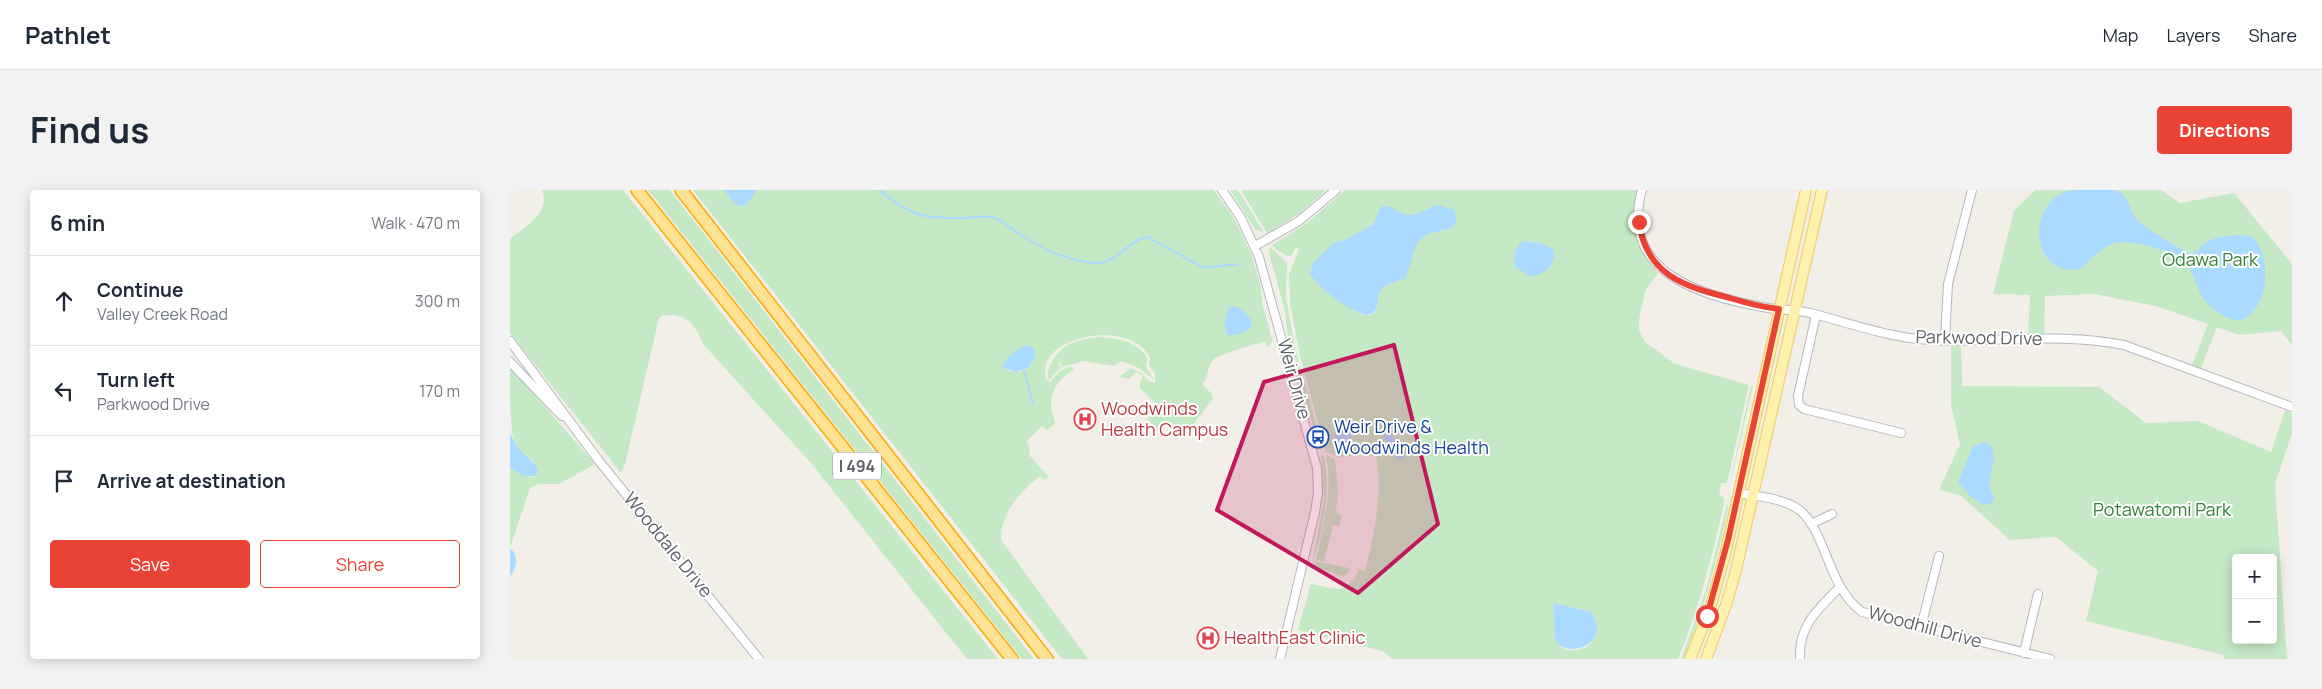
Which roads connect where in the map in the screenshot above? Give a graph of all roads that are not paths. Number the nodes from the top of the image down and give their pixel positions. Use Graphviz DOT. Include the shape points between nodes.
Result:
graph roads {
  1 [pos="637,190"];
  2 [pos="681,190"];
  3 [pos="1222,190"];
  4 [pos="1336,190"];
  5 [pos="1642,190"];
  6 [pos="1806,190"];
  7 [pos="1822,190"];
  8 [pos="1972,190"];
  9 [pos="1255,246"];
  10 [pos="1779,309"];
  11 [pos="1794,311"];
  12 [pos="1816,315"];
  13 [pos="1945,340"];
  14 [pos="510,341"];
  15 [pos="2165,360"];
  16 [pos="510,362"];
  17 [pos="2162,369"];
  18 [pos="2261,386"];
  19 [pos="2257,394"];
  20 [pos="2292,407"];
  21 [pos="578,432"];
  22 [pos="1901,433"];
  23 [pos="1739,493"];
  24 [pos="1753,496"];
  25 [pos="1832,514"];
  26 [pos="1811,524"];
  27 [pos="1939,556"];
  28 [pos="1840,587"];
  29 [pos="2038,594"];
  30 [pos="1921,627"];
  31 [pos="2024,652"];
  32 [pos="759,659"];
  33 [pos="1012,659"];
  34 [pos="1047,659"];
  35 [pos="1280,659"];
  36 [pos="1690,659"];
  37 [pos="1706,659"];
  38 [pos="1800,659"];
  39 [pos="2050,659"];
  1 -- 33 [label="highway, I 494"];
  2 -- 34 [label="highway, I 494"];
  3 -- 9 [label="street, Weir Drive"];
  4 -- 9 [label="street" via="1306,216"];
  5 -- 10 [label="street, Parkwood Drive" via="1639,212 1642,236 1651,256 1670,276 1692,288"];
  6 -- 10 [label="main road"];
  7 -- 11 [label="main road"];
  8 -- 13 [label="street" via="1948,284"];
  9 -- 35 [label="street, Weir Drive" via="1318,477 1314,517"];
  10 -- 11 [label="street, Parkwood Drive"];
  10 -- 23 [label="main road"];
  11 -- 12 [label="street, Parkwood Drive"];
  11 -- 24 [label="main road"];
  12 -- 13 [label="street, Parkwood Drive" via="1894,336"];
  12 -- 22 [label="street" via="1798,405"];
  13 -- 15 [label="street, Parkwood Drive" via="2109,342"];
  14 -- 21 [label="street, Wooddale Drive"];
  15 -- 17 [label="street"];
  15 -- 19 [label="street, Parkwood Drive"];
  16 -- 21 [label="street, Wooddale Drive"];
  18 -- 19 [label="street"];
  19 -- 20 [label="street, Parkwood Drive"];
  21 -- 32 [label="street, Wooddale Drive"];
  23 -- 24 [label="street, Woodhill Drive"];
  23 -- 36 [label="main road" via="1714,594"];
  24 -- 26 [label="street, Woodhill Drive" via="1792,506 1802,512"];
  24 -- 37 [label="main road" via="1727,602"];
  25 -- 26 [label="street"];
  26 -- 28 [label="street, Woodhill Drive"];
  27 -- 30 [label="street"];
  28 -- 30 [label="street, Woodhill Drive" via="1846,598 1862,612"];
  28 -- 38 [label="street" via="1808,622 1800,641"];
  29 -- 31 [label="street"];
  30 -- 31 [label="street, Woodhill Drive"];
  31 -- 39 [label="street, Woodhill Drive"];
}
